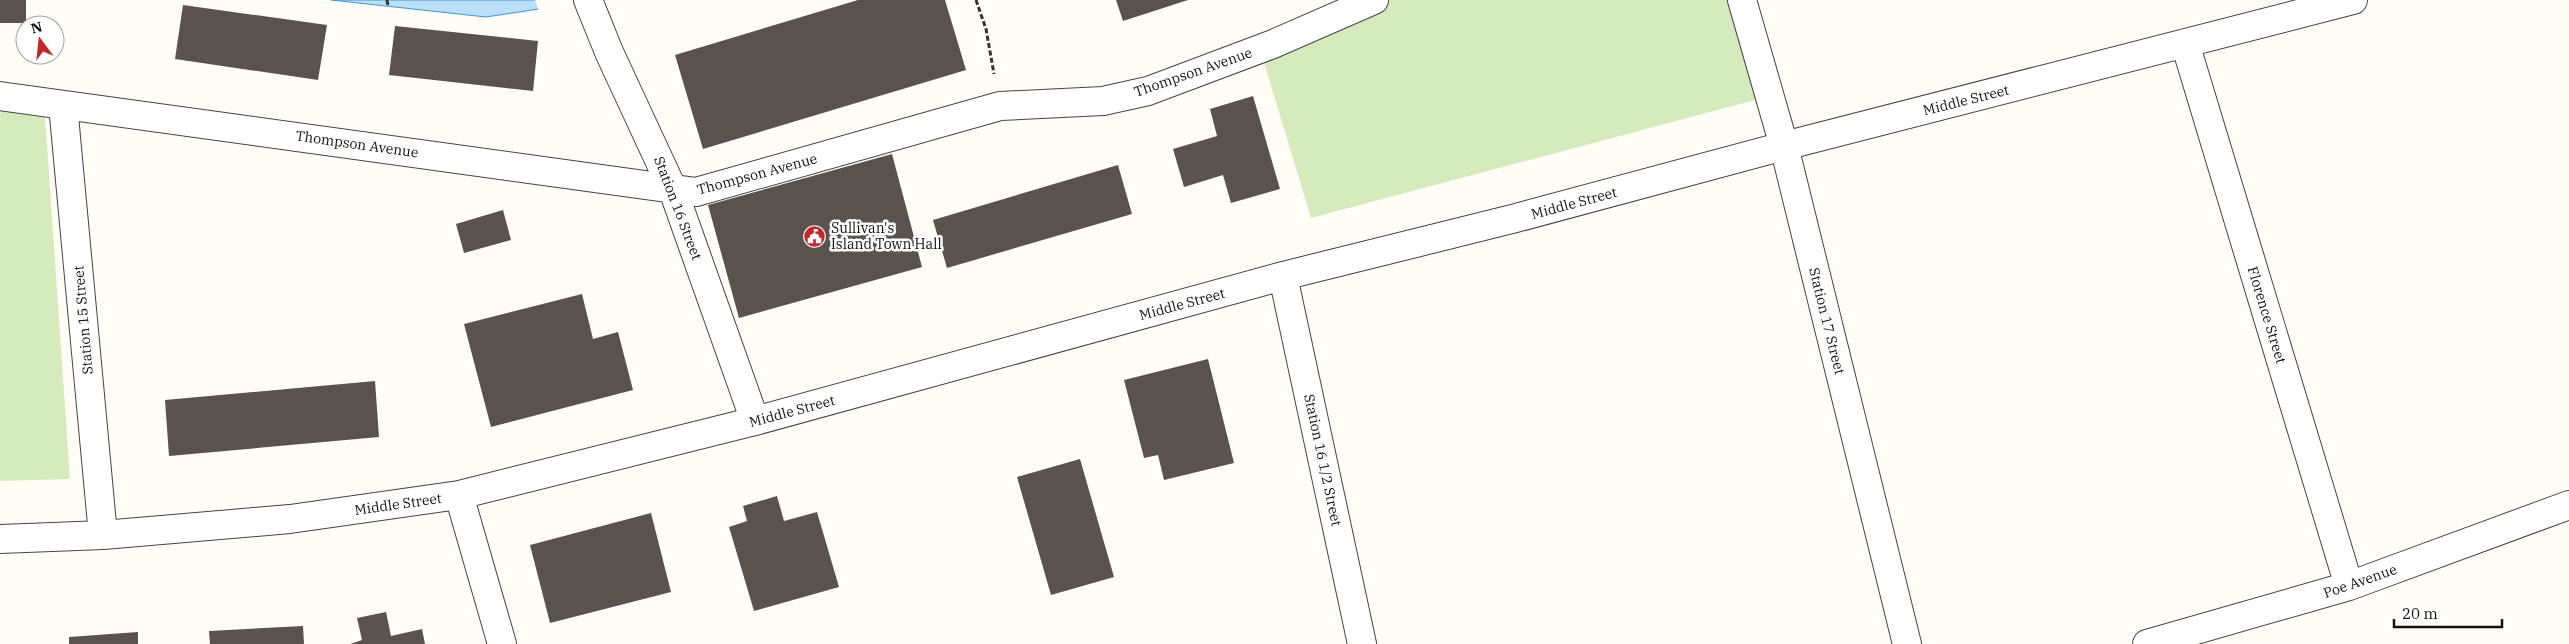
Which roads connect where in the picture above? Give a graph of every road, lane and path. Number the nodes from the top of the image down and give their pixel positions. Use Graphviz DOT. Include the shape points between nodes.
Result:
graph roads {
  1 [pos="388,0"];
  2 [pos="588,0"];
  3 [pos="976,0"];
  4 [pos="1374,0"];
  5 [pos="1742,0"];
  6 [pos="2353,0"];
  7 [pos="388,6"];
  8 [pos="2185,43"];
  9 [pos="0,96"];
  10 [pos="63,105"];
  11 [pos="1000,106"];
  12 [pos="1784,146"];
  13 [pos="673,190"];
  14 [pos="1283,276"];
  15 [pos="756,421"];
  16 [pos="459,494"];
  17 [pos="2569,505"];
  18 [pos="103,535"];
  19 [pos="0,539"];
  20 [pos="2348,586"];
  21 [pos="502,644"];
  22 [pos="1362,644"];
  23 [pos="1907,644"];
  24 [pos="2147,644"];
  1 -- 7 [label="path"];
  2 -- 13 [label="street, Station 16 Street"];
  3 -- 11 [label="path" via="986,30"];
  4 -- 11 [label="street, Thompson Avenue" via="1273,44 1148,91 1103,101"];
  5 -- 12 [label="street, Station 17 Street"];
  6 -- 8 [label="street, Middle Street"];
  8 -- 12 [label="street, Middle Street"];
  8 -- 20 [label="street, Florence Street"];
  9 -- 10 [label="street, Thompson Avenue"];
  10 -- 13 [label="street, Thompson Avenue"];
  10 -- 18 [label="street, Station 15 Street"];
  11 -- 13 [label="street, Thompson Avenue" via="696,192"];
  12 -- 14 [label="street, Middle Street" via="1506,221"];
  12 -- 23 [label="street, Station 17 Street"];
  13 -- 15 [label="street, Station 16 Street"];
  14 -- 15 [label="street, Middle Street"];
  14 -- 22 [label="street, Station 16 1/2 Street"];
  15 -- 16 [label="street, Middle Street"];
  16 -- 18 [label="street, Middle Street" via="290,519"];
  16 -- 21 [label="street"];
  17 -- 20 [label="street, Poe Avenue"];
  18 -- 19 [label="street, Middle Street"];
  20 -- 24 [label="street, Poe Avenue"];
}
